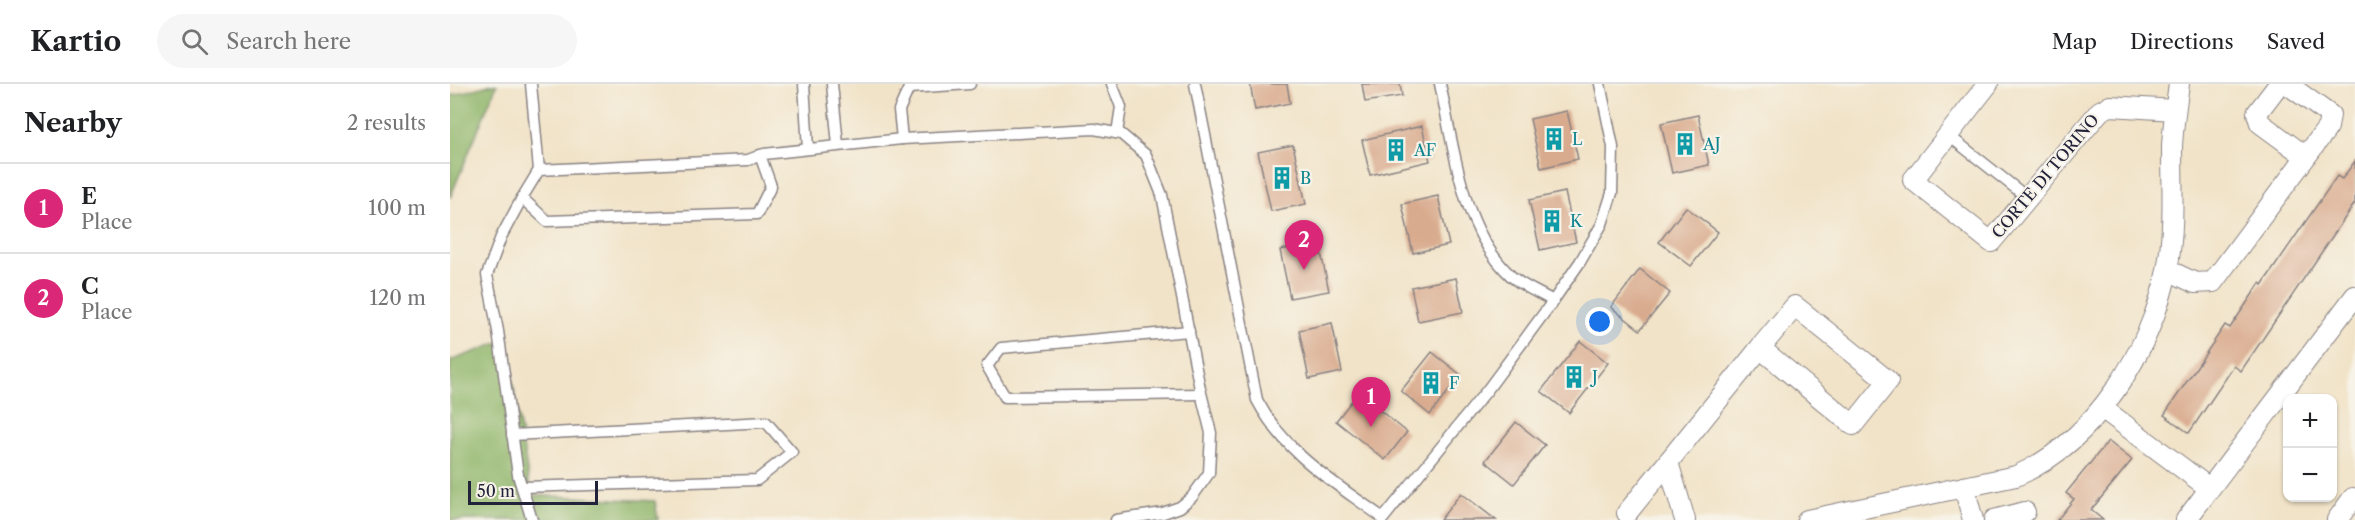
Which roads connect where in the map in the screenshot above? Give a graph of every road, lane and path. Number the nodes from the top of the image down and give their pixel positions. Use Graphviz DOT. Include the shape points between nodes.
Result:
graph roads {
  1 [pos="531,84"];
  2 [pos="804,84"];
  3 [pos="832,84"];
  4 [pos="970,84"];
  5 [pos="1112,84"];
  6 [pos="1195,84"];
  7 [pos="1440,84"];
  8 [pos="1600,84"];
  9 [pos="1988,84"];
  10 [pos="2179,84"];
  11 [pos="2279,84"];
  12 [pos="2287,84"];
  13 [pos="2175,110"];
  14 [pos="1117,133"];
  15 [pos="1948,135"];
  16 [pos="902,139"];
  17 [pos="838,145"];
  18 [pos="808,149"];
  19 [pos="760,155"];
  20 [pos="2305,156"];
  21 [pos="539,170"];
  22 [pos="522,198"];
  23 [pos="2028,198"];
  24 [pos="2168,270"];
  25 [pos="2355,296"];
  26 [pos="1553,301"];
  27 [pos="1189,331"];
  28 [pos="1760,348"];
  29 [pos="1201,394"];
  30 [pos="2102,408"];
  31 [pos="512,435"];
  32 [pos="1668,462"];
  33 [pos="522,487"];
  34 [pos="1964,487"];
  35 [pos="2209,488"];
  36 [pos="2353,498"];
  37 [pos="2025,512"];
  38 [pos="1627,513"];
  39 [pos="1142,518"];
  40 [pos="1383,519"];
  41 [pos="532,520"];
  42 [pos="1116,520"];
  43 [pos="1685,520"];
  44 [pos="1807,520"];
  45 [pos="1973,520"];
  46 [pos="1994,520"];
  47 [pos="2186,520"];
  48 [pos="2337,520"];
  1 -- 21 [label="lane"];
  2 -- 18 [label="lane"];
  3 -- 17 [label="lane"];
  4 -- 16 [label="lane" via="909,88 899,110"];
  5 -- 14 [label="lane" via="1121,107"];
  6 -- 40 [label="lane" via="1257,400 1281,439"];
  7 -- 26 [label="lane" via="1475,226 1511,277"];
  8 -- 26 [label="lane" via="1613,147 1612,193 1602,224"];
  9 -- 15 [label="street, CORTE DI TORINO"];
  10 -- 13 [label="street"];
  11 -- 20 [label="street" via="2257,113 2260,123"];
  12 -- 20 [label="street" via="2330,115 2328,127"];
  13 -- 23 [label="street, CORTE DI TORINO" via="2110,105 2100,111"];
  13 -- 24 [label="street"];
  14 -- 16 [label="lane" via="1094,129"];
  14 -- 27 [label="lane" via="1146,155 1162,195"];
  15 -- 23 [label="lane"];
  15 -- 23 [label="street, CORTE DI TORINO" via="1913,180 1991,242"];
  16 -- 17 [label="lane"];
  17 -- 18 [label="lane"];
  18 -- 19 [label="lane"];
  19 -- 21 [label="lane" via="748,160"];
  19 -- 22 [label="lane" via="771,186 757,214 547,221"];
  20 -- 24 [label="street" via="2213,282 2194,283"];
  21 -- 22 [label="lane"];
  22 -- 31 [label="lane" via="487,275"];
  24 -- 30 [label="street" via="2153,322 2130,367"];
  25 -- 35 [label="street"];
  26 -- 40 [label="lane"];
  27 -- 29 [label="lane"];
  27 -- 29 [label="lane" via="1001,348 987,366 1005,397"];
  28 -- 28 [label="street" via="1795,306 1888,381 1854,425"];
  28 -- 32 [label="street"];
  29 -- 39 [label="lane" via="1211,433 1209,474 1180,507"];
  30 -- 34 [label="street" via="2031,470"];
  30 -- 35 [label="street"];
  31 -- 33 [label="lane"];
  31 -- 33 [label="lane" via="766,422 792,452 757,480"];
  32 -- 38 [label="street"];
  32 -- 43 [label="street"];
  33 -- 41 [label="lane"];
  34 -- 44 [label="street"];
  34 -- 45 [label="street"];
  35 -- 47 [label="street"];
  36 -- 48 [label="street"];
  37 -- 46 [label="street"];
  39 -- 42 [label="lane"];
}
